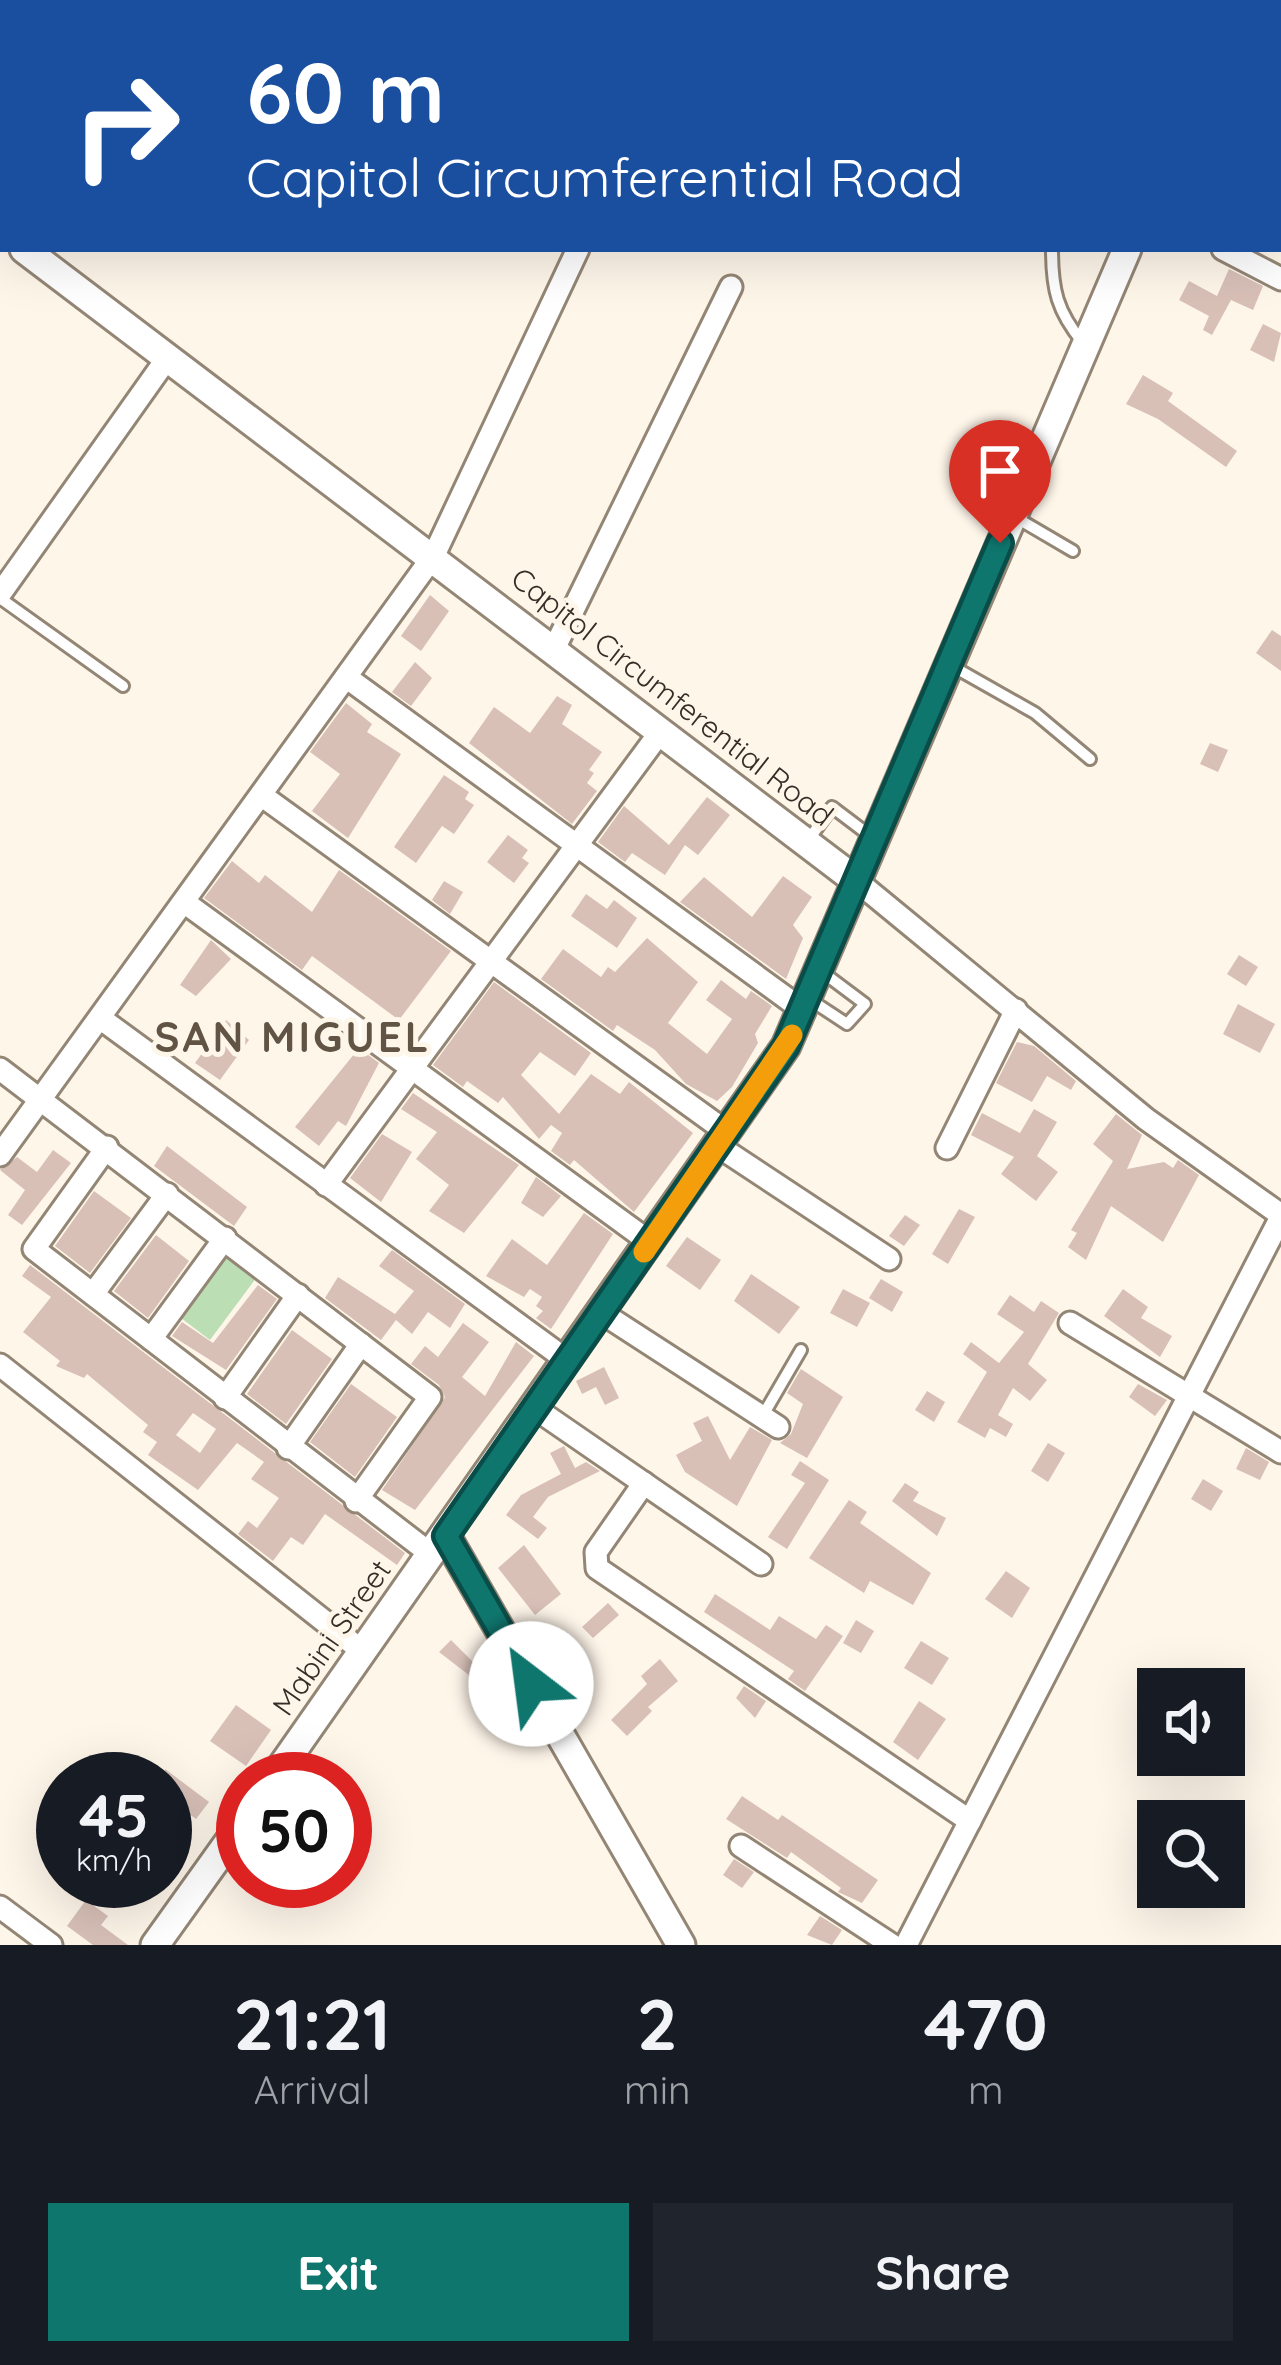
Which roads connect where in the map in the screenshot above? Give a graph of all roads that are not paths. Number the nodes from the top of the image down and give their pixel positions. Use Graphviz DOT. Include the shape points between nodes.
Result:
graph roads {
  1 [pos="28,252"];
  2 [pos="577,252"];
  3 [pos="1052,252"];
  4 [pos="1126,252"];
  5 [pos="1229,252"];
  6 [pos="1281,279"];
  7 [pos="731,287"];
  8 [pos="1085,345"];
  9 [pos="168,357"];
  10 [pos="1012,516"];
  11 [pos="1072,551"];
  12 [pos="434,555"];
  13 [pos="0,596"];
  14 [pos="554,649"];
  15 [pos="949,664"];
  16 [pos="346,677"];
  17 [pos="123,686"];
  18 [pos="661,731"];
  19 [pos="1090,758"];
  20 [pos="261,795"];
  21 [pos="876,840"];
  22 [pos="807,842"];
  23 [pos="577,845"];
  24 [pos="858,882"];
  25 [pos="184,902"];
  26 [pos="492,962"];
  27 [pos="821,970"];
  28 [pos="807,1005"];
  29 [pos="1016,1010"];
  30 [pos="100,1018"];
  31 [pos="0,1069"];
  32 [pos="411,1070"];
  33 [pos="42,1099"];
  34 [pos="723,1140"];
  35 [pos="107,1147"];
  36 [pos="947,1148"];
  37 [pos="0,1155"];
  38 [pos="326,1185"];
  39 [pos="167,1194"];
  40 [pos="1281,1216"];
  41 [pos="225,1238"];
  42 [pos="651,1243"];
  43 [pos="890,1259"];
  44 [pos="93,1294"];
  45 [pos="298,1295"];
  46 [pos="602,1313"];
  47 [pos="1070,1323"];
  48 [pos="152,1339"];
  49 [pos="361,1344"];
  50 [pos="801,1350"];
  51 [pos="568,1361"];
  52 [pos="0,1365"];
  53 [pos="225,1397"];
  54 [pos="1189,1400"];
  55 [pos="536,1409"];
  56 [pos="770,1422"];
  57 [pos="288,1448"];
  58 [pos="1281,1451"];
  59 [pos="644,1483"];
  60 [pos="356,1501"];
  61 [pos="439,1546"];
  62 [pos="761,1564"];
  63 [pos="362,1652"];
  64 [pos="292,1752"];
  65 [pos="970,1821"];
  66 [pos="741,1846"];
  67 [pos="216,1860"];
  68 [pos="0,1907"];
  69 [pos="51,1945"];
  70 [pos="155,1945"];
  71 [pos="681,1945"];
  72 [pos="892,1945"];
  73 [pos="906,1945"];
  1 -- 9 [label="main road, Capitol Circumferential Road"];
  2 -- 12 [label="street"];
  3 -- 8 [label="lane" via="1051,289"];
  4 -- 8 [label="main road"];
  5 -- 6 [label="street"];
  7 -- 14 [label="street"];
  8 -- 10 [label="main road"];
  9 -- 12 [label="main road, Capitol Circumferential Road"];
  9 -- 13 [label="street"];
  10 -- 11 [label="lane"];
  10 -- 15 [label="main road"];
  12 -- 14 [label="main road, Capitol Circumferential Road"];
  12 -- 16 [label="street"];
  13 -- 17 [label="lane"];
  14 -- 18 [label="main road, Capitol Circumferential Road"];
  15 -- 19 [label="lane" via="1035,713"];
  15 -- 21 [label="main road"];
  16 -- 20 [label="street"];
  16 -- 23 [label="street"];
  18 -- 22 [label="main road, Capitol Circumferential Road"];
  18 -- 23 [label="street"];
  20 -- 25 [label="street"];
  20 -- 26 [label="street"];
  21 -- 22 [label="lane" via="832,807"];
  21 -- 24 [label="main road"];
  22 -- 24 [label="main road, Capitol Circumferential Road"];
  23 -- 26 [label="street"];
  23 -- 28 [label="street"];
  24 -- 27 [label="main road"];
  24 -- 29 [label="street"];
  25 -- 30 [label="street"];
  25 -- 32 [label="street"];
  26 -- 32 [label="street"];
  26 -- 34 [label="street"];
  27 -- 28 [label="main road"];
  27 -- 28 [label="lane" via="865,1004 847,1024"];
  28 -- 34 [label="main road"];
  29 -- 36 [label="street"];
  29 -- 40 [label="street"];
  30 -- 33 [label="street"];
  30 -- 38 [label="street"];
  31 -- 33 [label="street"];
  32 -- 38 [label="street"];
  32 -- 42 [label="street"];
  33 -- 35 [label="street"];
  33 -- 37 [label="street"];
  34 -- 42 [label="main road"];
  34 -- 43 [label="street"];
  35 -- 39 [label="street"];
  35 -- 44 [label="street" via="34,1250"];
  38 -- 51 [label="street"];
  39 -- 41 [label="street"];
  39 -- 44 [label="street"];
  40 -- 54 [label="street"];
  41 -- 45 [label="street"];
  41 -- 48 [label="street"];
  42 -- 46 [label="main road"];
  44 -- 48 [label="street"];
  45 -- 49 [label="street"];
  45 -- 53 [label="street"];
  46 -- 51 [label="main road"];
  46 -- 56 [label="street"];
  47 -- 54 [label="street"];
  48 -- 53 [label="street"];
  49 -- 57 [label="street"];
  49 -- 60 [label="street" via="430,1397"];
  50 -- 56 [label="lane"];
  51 -- 55 [label="main road"];
  52 -- 63 [label="street"];
  53 -- 57 [label="street"];
  54 -- 58 [label="street"];
  54 -- 65 [label="street"];
  55 -- 59 [label="street"];
  55 -- 61 [label="main road"];
  57 -- 60 [label="street"];
  59 -- 62 [label="street"];
  59 -- 65 [label="street" via="596,1552 597,1568"];
  60 -- 61 [label="street"];
  61 -- 63 [label="main road, Mabini Street"];
  61 -- 71 [label="main road"];
  63 -- 64 [label="main road, Mabini Street"];
  65 -- 73 [label="street"];
  66 -- 72 [label="street"];
  67 -- 70 [label="main road"];
  68 -- 69 [label="street"];
}
